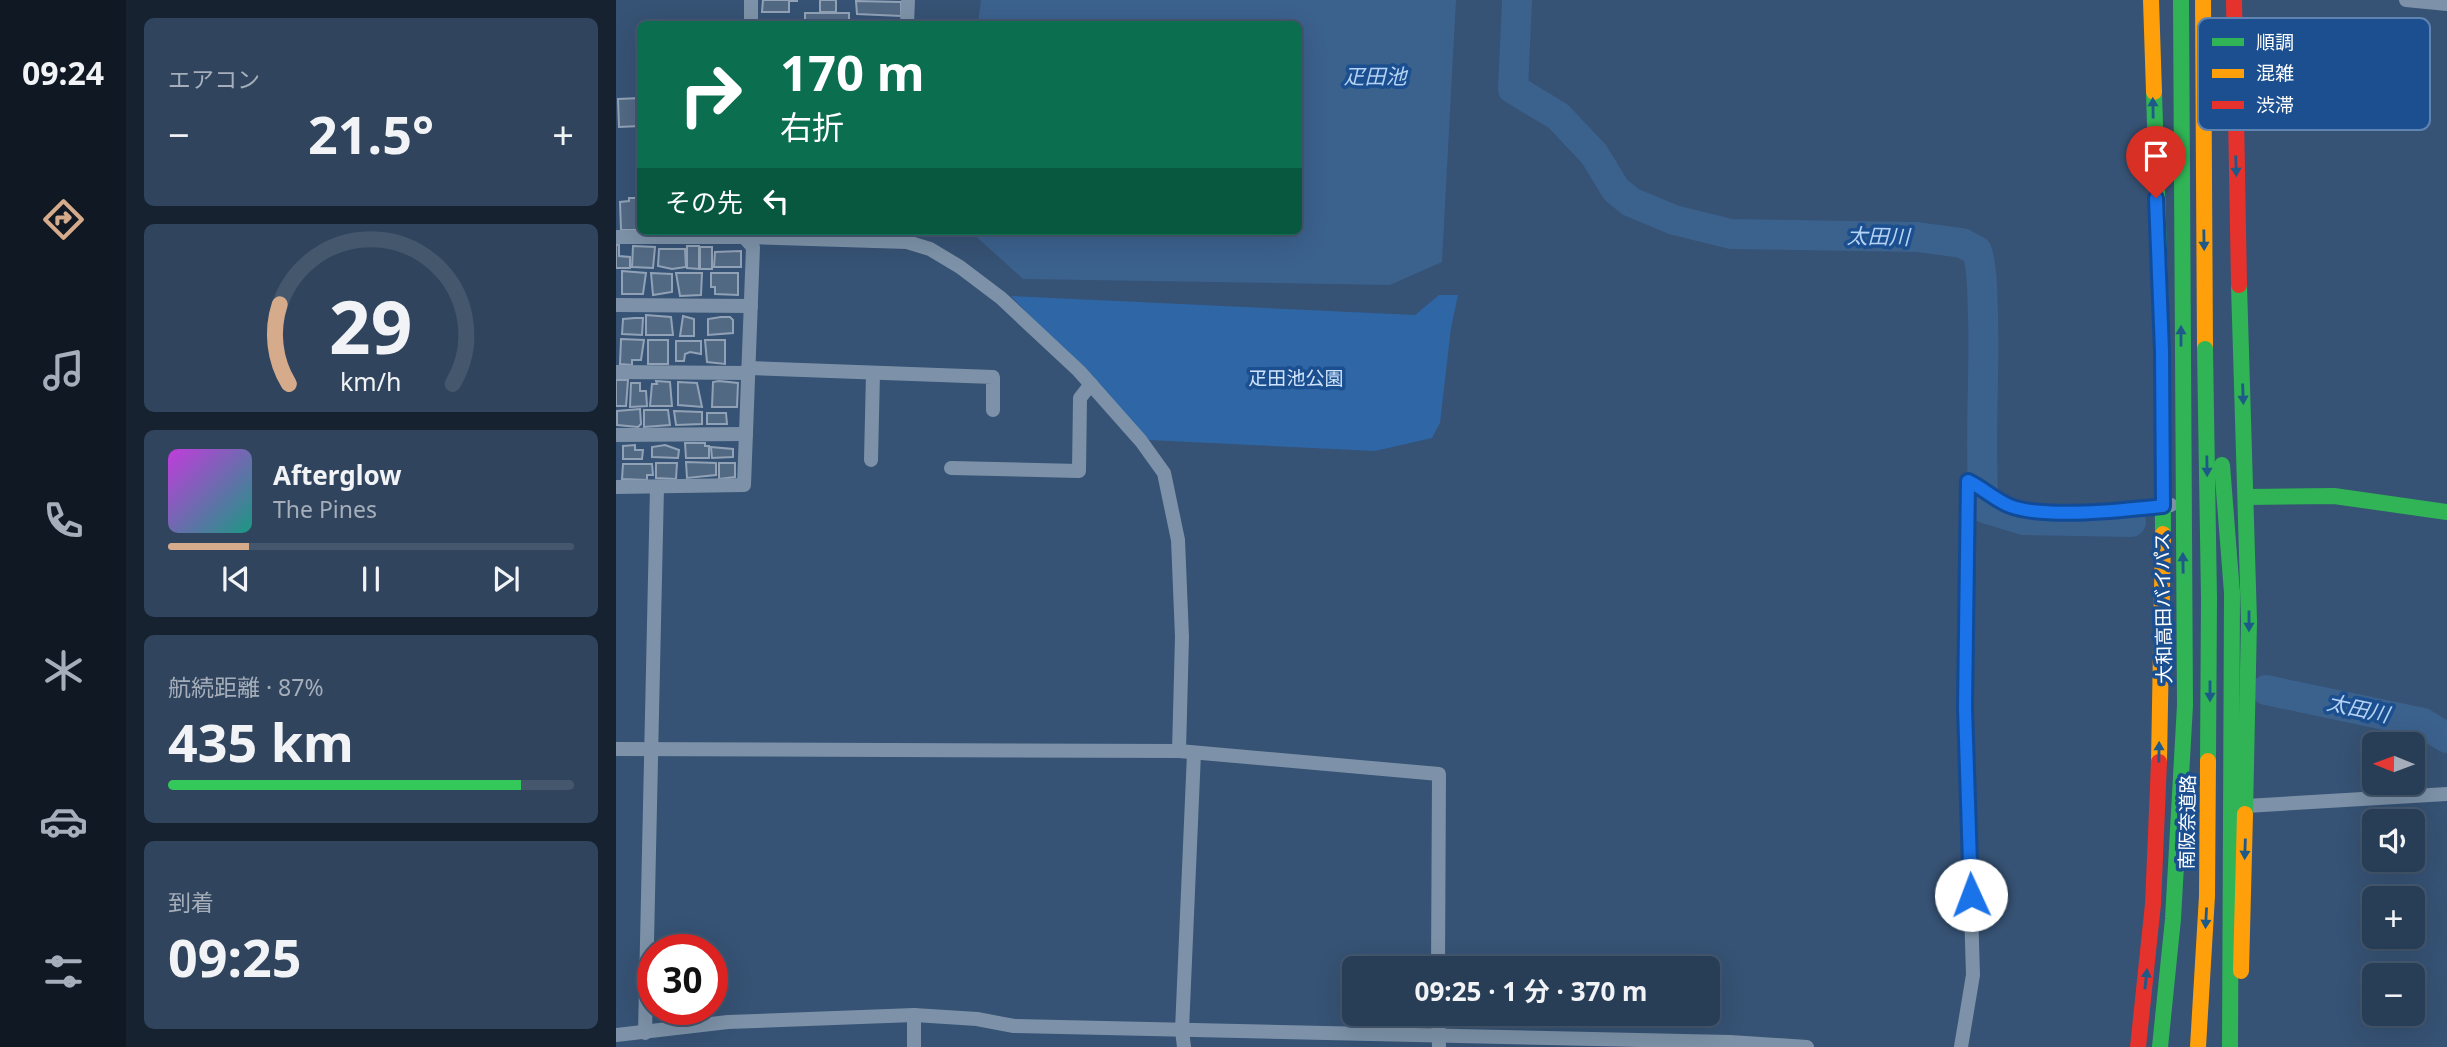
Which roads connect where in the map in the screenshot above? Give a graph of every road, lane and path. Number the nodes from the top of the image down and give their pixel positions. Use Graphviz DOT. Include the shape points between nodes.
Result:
graph roads {
  1 [pos="751,0"];
  2 [pos="908,0"];
  3 [pos="2151,0"];
  4 [pos="2180,0"];
  5 [pos="2203,0"];
  6 [pos="2235,0"];
  7 [pos="2406,0"];
  8 [pos="2447,4"];
  9 [pos="2203,18"];
  10 [pos="2235,18"];
  11 [pos="751,21"];
  12 [pos="907,21"];
  13 [pos="2204,130"];
  14 [pos="2235,130"];
  15 [pos="701,235"];
  16 [pos="745,235"];
  17 [pos="826,235"];
  18 [pos="907,236"];
  19 [pos="616,237"];
  20 [pos="616,304"];
  21 [pos="751,306"];
  22 [pos="2205,348"];
  23 [pos="748,371"];
  24 [pos="616,372"];
  25 [pos="873,373"];
  26 [pos="1091,384"];
  27 [pos="993,410"];
  28 [pos="746,433"];
  29 [pos="616,435"];
  30 [pos="871,460"];
  31 [pos="951,468"];
  32 [pos="616,487"];
  33 [pos="657,487"];
  34 [pos="2246,497"];
  35 [pos="2163,506"];
  36 [pos="2447,512"];
  37 [pos="2185,705"];
  38 [pos="651,748"];
  39 [pos="616,749"];
  40 [pos="1187,752"];
  41 [pos="2447,794"];
  42 [pos="2246,806"];
  43 [pos="1438,956"];
  44 [pos="914,1015"];
  45 [pos="1182,1030"];
  46 [pos="645,1033"];
  47 [pos="622,1039"];
  48 [pos="1438,1041"];
  49 [pos="1730,1044"];
  50 [pos="914,1047"];
  51 [pos="1184,1047"];
  52 [pos="1807,1047"];
  53 [pos="1961,1047"];
  54 [pos="2138,1047"];
  55 [pos="2160,1047"];
  56 [pos="2173,1047"];
  57 [pos="2198,1047"];
  58 [pos="2231,1047"];
  1 -- 11 [label="street"];
  2 -- 12 [label="street"];
  35 -- 3 [label="main road, one-way"];
  37 -- 4 [label="main road, 大和高田バイパス, one-way, bridge"];
  5 -- 9 [label="main road, one-way"];
  6 -- 10 [label="main road, one-way"];
  7 -- 8 [label="street"];
  13 -- 22 [label="main road, one-way"];
  14 -- 34 [label="main road, one-way"];
  15 -- 19 [label="street"];
  16 -- 21 [label="street" via="753,247"];
  17 -- 18 [label="street"];
  18 -- 26 [label="street" via="990,290"];
  20 -- 21 [label="street"];
  21 -- 23 [label="street"];
  22 -- 57 [label="main road, 南阪奈道路, one-way, bridge" via="2207,896"];
  22 -- 58 [label="main road, bridge" via="2220,444 2232,593"];
  23 -- 24 [label="street"];
  23 -- 25 [label="street"];
  23 -- 28 [label="street"];
  25 -- 27 [label="street" via="993,377"];
  25 -- 30 [label="street"];
  26 -- 31 [label="street" via="1080,398 1079,471"];
  26 -- 40 [label="street" via="1164,473 1178,540"];
  28 -- 29 [label="street"];
  28 -- 33 [label="street" via="744,485"];
  32 -- 33 [label="street"];
  33 -- 38 [label="street"];
  34 -- 35 [label="street"];
  34 -- 36 [label="main road" via="2334,496"];
  34 -- 42 [label="main road, one-way"];
  35 -- 53 [label="street" via="2112,512 2026,510 2009,506 1968,481 1965,708 1973,975"];
  54 -- 35 [label="main road, one-way" via="2154,891"];
  37 -- 55 [label="main road" via="2173,919"];
  37 -- 56 [label="main road, 大和高田バイパス" via="2183,897"];
  38 -- 39 [label="street"];
  38 -- 40 [label="street"];
  38 -- 46 [label="street"];
  40 -- 43 [label="street" via="1439,774"];
  40 -- 45 [label="street"];
  41 -- 42 [label="street"];
  42 -- 58 [label="main road, one-way" via="2241,972"];
  44 -- 45 [label="street" via="1014,1026"];
  44 -- 46 [label="street" via="728,1022"];
  44 -- 50 [label="street"];
  45 -- 48 [label="street"];
  45 -- 51 [label="street"];
  46 -- 47 [label="street"];
  48 -- 49 [label="street"];
  49 -- 52 [label="street"];
}
